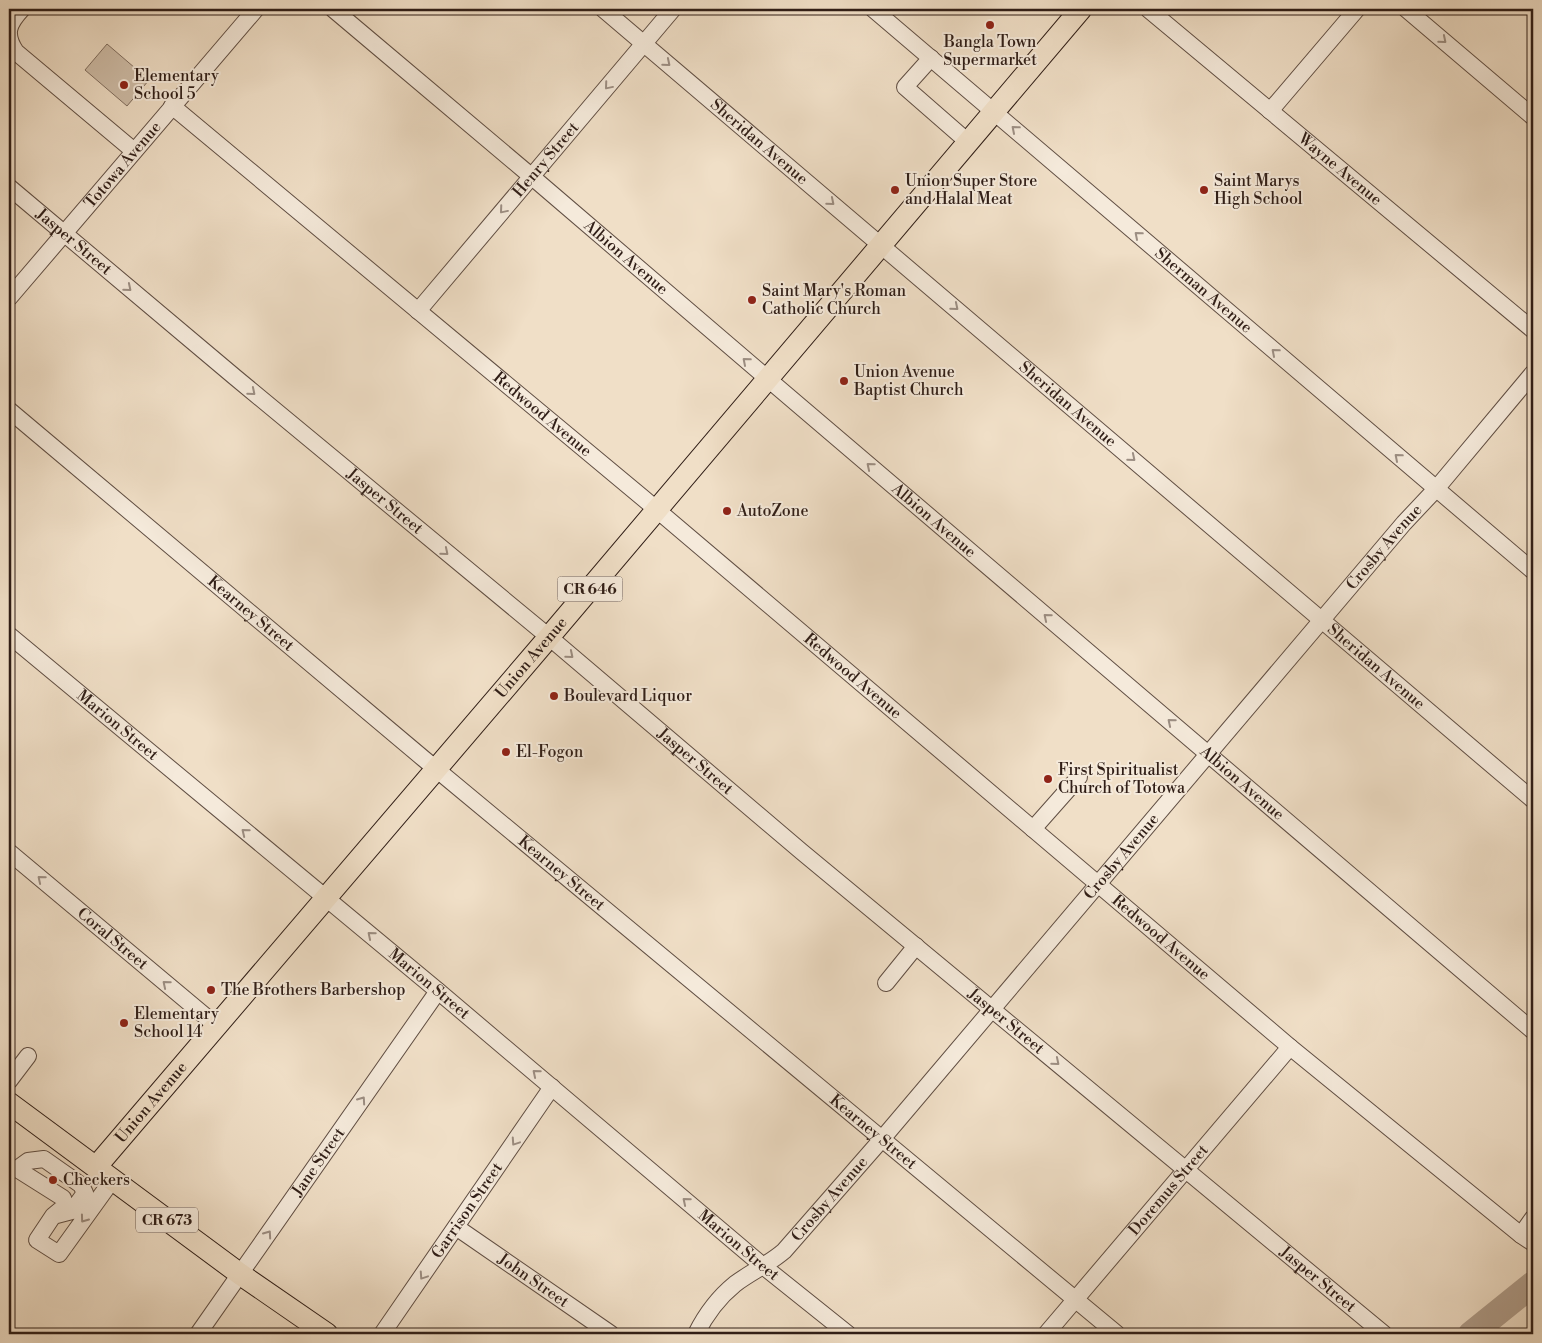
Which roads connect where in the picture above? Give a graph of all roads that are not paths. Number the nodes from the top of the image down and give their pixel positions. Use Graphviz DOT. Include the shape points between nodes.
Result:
graph roads {
  1 [pos="22,9"];
  2 [pos="256,9"];
  3 [pos="333,9"];
  4 [pos="603,9"];
  5 [pos="673,9"];
  6 [pos="873,9"];
  7 [pos="1081,9"];
  8 [pos="1148,9"];
  9 [pos="1357,9"];
  10 [pos="1406,9"];
  11 [pos="9,38"];
  12 [pos="644,43"];
  13 [pos="931,58"];
  14 [pos="172,106"];
  15 [pos="994,111"];
  16 [pos="1270,111"];
  17 [pos="1533,117"];
  18 [pos="968,142"];
  19 [pos="134,151"];
  20 [pos="532,176"];
  21 [pos="9,187"];
  22 [pos="64,234"];
  23 [pos="881,245"];
  24 [pos="9,298"];
  25 [pos="418,311"];
  26 [pos="1533,330"];
  27 [pos="1533,373"];
  28 [pos="768,379"];
  29 [pos="9,410"];
  30 [pos="1436,489"];
  31 [pos="657,510"];
  32 [pos="1533,570"];
  33 [pos="1322,620"];
  34 [pos="9,635"];
  35 [pos="549,638"];
  36 [pos="1208,754"];
  37 [pos="436,769"];
  38 [pos="1079,777"];
  39 [pos="1533,800"];
  40 [pos="1033,828"];
  41 [pos="9,852"];
  42 [pos="1098,884"];
  43 [pos="327,898"];
  44 [pos="916,946"];
  45 [pos="886,983"];
  46 [pos="438,991"];
  47 [pos="992,1009"];
  48 [pos="216,1026"];
  49 [pos="1533,1032"];
  50 [pos="1290,1047"];
  51 [pos="28,1056"];
  52 [pos="9,1081"];
  53 [pos="552,1087"];
  54 [pos="9,1103"];
  55 [pos="882,1139"];
  56 [pos="13,1168"];
  57 [pos="1185,1170"];
  58 [pos="105,1173"];
  59 [pos="52,1216"];
  60 [pos="1533,1218"];
  61 [pos="456,1227"];
  62 [pos="1527,1239"];
  63 [pos="764,1266"];
  64 [pos="240,1274"];
  65 [pos="1075,1299"];
  66 [pos="198,1334"];
  67 [pos="327,1334"];
  68 [pos="382,1334"];
  69 [pos="611,1334"];
  70 [pos="696,1334"];
  71 [pos="848,1334"];
  72 [pos="1046,1334"];
  73 [pos="1117,1334"];
  74 [pos="1384,1334"];
  1 -- 11 [label="street" via="13,19"];
  2 -- 14 [label="street, Totowa Avenue"];
  3 -- 20 [label="street, Albion Avenue"];
  4 -- 12 [label="street, Sheridan Avenue"];
  5 -- 12 [label="street, Henry Street"];
  6 -- 13 [label="street, Sherman Avenue"];
  7 -- 15 [label="main road, Union Avenue / CR 646"];
  8 -- 16 [label="street, Wayne Avenue"];
  9 -- 16 [label="street"];
  10 -- 17 [label="street, one-way"];
  11 -- 19 [label="street" via="16,52"];
  12 -- 20 [label="street, Henry Street, one-way"];
  12 -- 23 [label="street, Sheridan Avenue, one-way"];
  13 -- 15 [label="street, Sherman Avenue"];
  13 -- 18 [label="street" via="905,87"];
  14 -- 19 [label="street, Totowa Avenue"];
  14 -- 25 [label="street, Redwood Avenue"];
  15 -- 18 [label="main road, Union Avenue / CR 646"];
  30 -- 15 [label="street, Sherman Avenue, one-way"];
  16 -- 26 [label="street, Wayne Avenue"];
  18 -- 23 [label="main road, Union Avenue / CR 646"];
  19 -- 22 [label="street, Totowa Avenue"];
  20 -- 25 [label="street, Henry Street, one-way"];
  28 -- 20 [label="street, Albion Avenue, one-way"];
  21 -- 22 [label="street, Jasper Street"];
  22 -- 24 [label="street, Totowa Avenue"];
  22 -- 35 [label="street, Jasper Street, one-way"];
  23 -- 28 [label="main road, Union Avenue / CR 646"];
  23 -- 33 [label="street, Sheridan Avenue, one-way"];
  25 -- 31 [label="street, Redwood Avenue"];
  27 -- 30 [label="street, Crosby Avenue"];
  28 -- 31 [label="main road, Union Avenue / CR 646"];
  36 -- 28 [label="street, Albion Avenue, one-way"];
  29 -- 37 [label="street, Kearney Street"];
  30 -- 32 [label="street, Sherman Avenue"];
  30 -- 33 [label="street, Crosby Avenue"];
  31 -- 35 [label="main road, Union Avenue / CR 646"];
  31 -- 40 [label="street, Redwood Avenue"];
  33 -- 36 [label="street, Crosby Avenue"];
  33 -- 39 [label="street, Sheridan Avenue"];
  43 -- 34 [label="street, Marion Street, one-way"];
  35 -- 37 [label="main road, Union Avenue / CR 646"];
  35 -- 44 [label="street, Jasper Street, one-way"];
  36 -- 42 [label="street, Crosby Avenue"];
  36 -- 49 [label="street, Albion Avenue"];
  37 -- 43 [label="main road, Union Avenue / CR 646"];
  37 -- 55 [label="street, Kearney Street"];
  38 -- 40 [label="street"];
  40 -- 42 [label="street, Redwood Avenue"];
  48 -- 41 [label="street, Coral Street, one-way"];
  42 -- 47 [label="street, Crosby Avenue"];
  42 -- 50 [label="street, Redwood Avenue"];
  46 -- 43 [label="street, Marion Street, one-way"];
  43 -- 48 [label="main road, Union Avenue / CR 646"];
  44 -- 45 [label="street"];
  44 -- 47 [label="street, Jasper Street"];
  53 -- 46 [label="street, Marion Street, one-way"];
  64 -- 46 [label="street, Jane Street, one-way"];
  47 -- 55 [label="street, Crosby Avenue"];
  47 -- 57 [label="street, Jasper Street, one-way"];
  48 -- 58 [label="main road, Union Avenue / CR 646"];
  50 -- 57 [label="street, Doremus Street"];
  50 -- 62 [label="street, Redwood Avenue"];
  51 -- 52 [label="street"];
  53 -- 61 [label="street, Garrison Street, one-way"];
  63 -- 53 [label="street, Marion Street, one-way"];
  54 -- 58 [label="main road, CR 673"];
  55 -- 63 [label="street, Crosby Avenue" via="784,1251"];
  55 -- 65 [label="street, Kearney Street"];
  56 -- 59 [label="street" via="63,1198 65,1206"];
  56 -- 59 [label="street" via="28,1161 44,1159 81,1185 85,1194 72,1211"];
  57 -- 65 [label="street, Doremus Street"];
  57 -- 74 [label="street, Jasper Street"];
  58 -- 59 [label="street, one-way" via="59,1254 37,1240"];
  58 -- 64 [label="main road, CR 673"];
  60 -- 62 [label="street"];
  61 -- 68 [label="street, Garrison Street, one-way"];
  61 -- 69 [label="street, John Street"];
  63 -- 70 [label="street, Crosby Avenue" via="725,1293"];
  63 -- 71 [label="street, Marion Street"];
  64 -- 66 [label="street, Jane Street"];
  64 -- 67 [label="main road, CR 673"];
  65 -- 72 [label="street, Doremus Street"];
  65 -- 73 [label="street, Kearney Street"];
}
